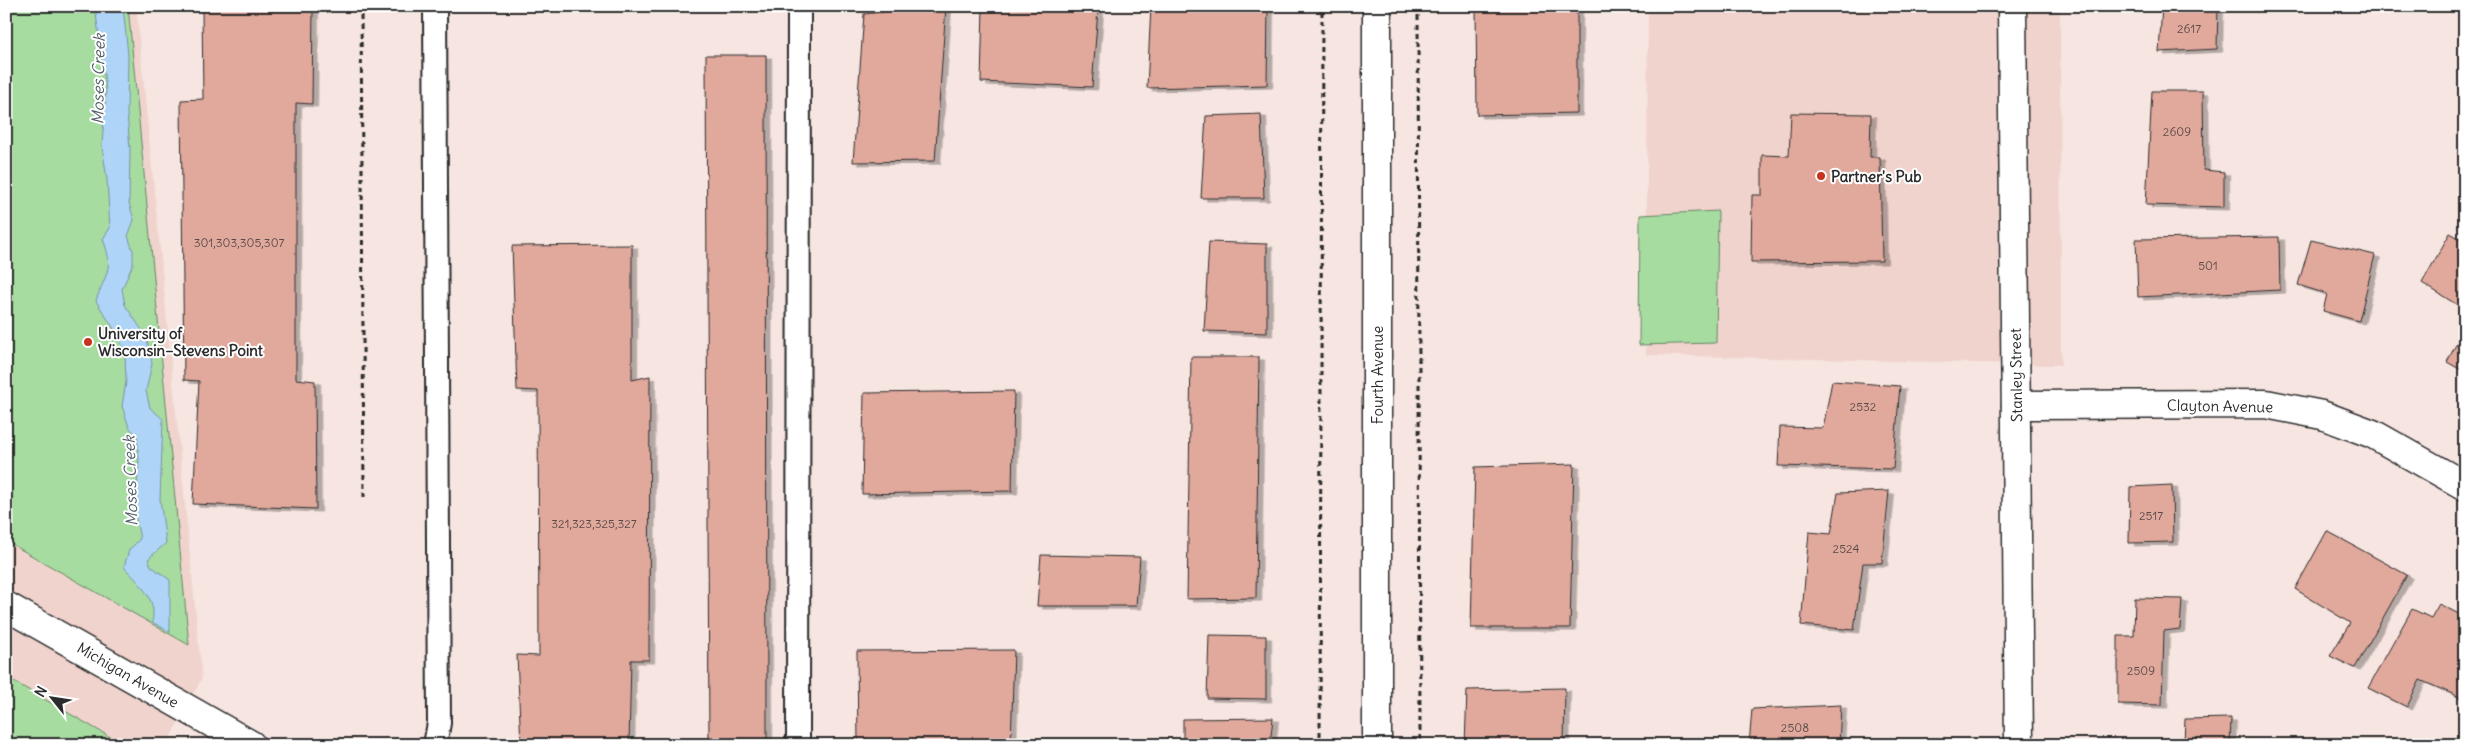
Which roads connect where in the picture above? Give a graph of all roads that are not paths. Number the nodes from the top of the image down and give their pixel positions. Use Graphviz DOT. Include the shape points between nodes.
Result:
graph roads {
  1 [pos="436,6"];
  2 [pos="799,6"];
  3 [pos="1377,6"];
  4 [pos="2012,6"];
  5 [pos="2016,405"];
  6 [pos="2465,486"];
  7 [pos="6,606"];
  8 [pos="251,745"];
  9 [pos="435,745"];
  10 [pos="798,745"];
  11 [pos="1377,745"];
  12 [pos="2019,745"];
  1 -- 9 [label="lane" via="440,723"];
  2 -- 10 [label="lane"];
  3 -- 11 [label="street, Fourth Avenue"];
  4 -- 5 [label="street, Stanley Street"];
  5 -- 6 [label="street, Clayton Avenue" via="2266,404 2322,415 2373,434"];
  5 -- 12 [label="street, Stanley Street"];
  7 -- 8 [label="street, Michigan Avenue"];
}
